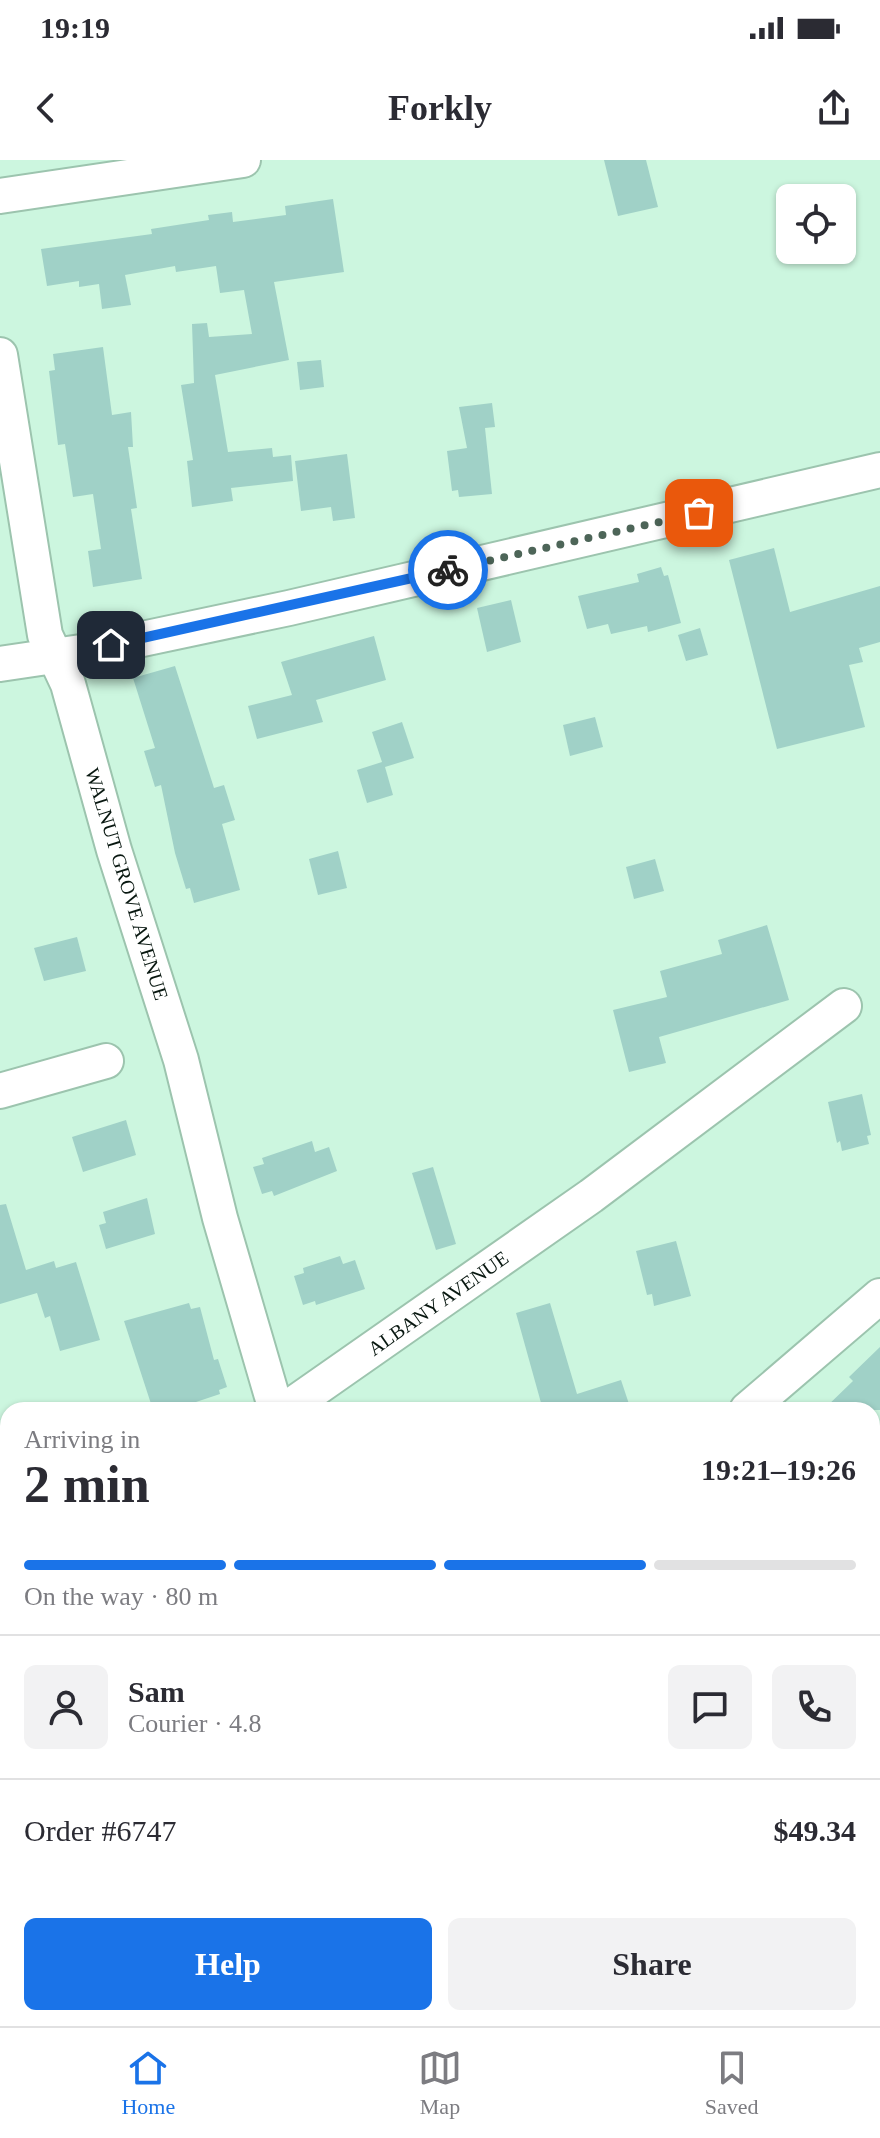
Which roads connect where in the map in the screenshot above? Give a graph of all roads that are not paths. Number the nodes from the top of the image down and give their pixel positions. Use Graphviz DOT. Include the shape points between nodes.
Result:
graph roads {
  1 [pos="243,160"];
  2 [pos="0,196"];
  3 [pos="0,355"];
  4 [pos="880,470"];
  5 [pos="54,655"];
  6 [pos="0,664"];
  7 [pos="844,1006"];
  8 [pos="106,1061"];
  9 [pos="0,1091"];
  10 [pos="880,1296"];
  11 [pos="274,1402"];
  12 [pos="296,1402"];
  13 [pos="756,1402"];
  1 -- 2 [label="street"];
  3 -- 5 [label="street, WALNUT GROVE AVENUE" via="45,635"];
  4 -- 5 [label="street" via="289,608"];
  5 -- 6 [label="street"];
  5 -- 11 [label="street, WALNUT GROVE AVENUE" via="68,684 181,1060"];
  7 -- 12 [label="street, ALBANY AVENUE" via="591,1196"];
  8 -- 9 [label="street"];
  10 -- 13 [label="street"];
}
